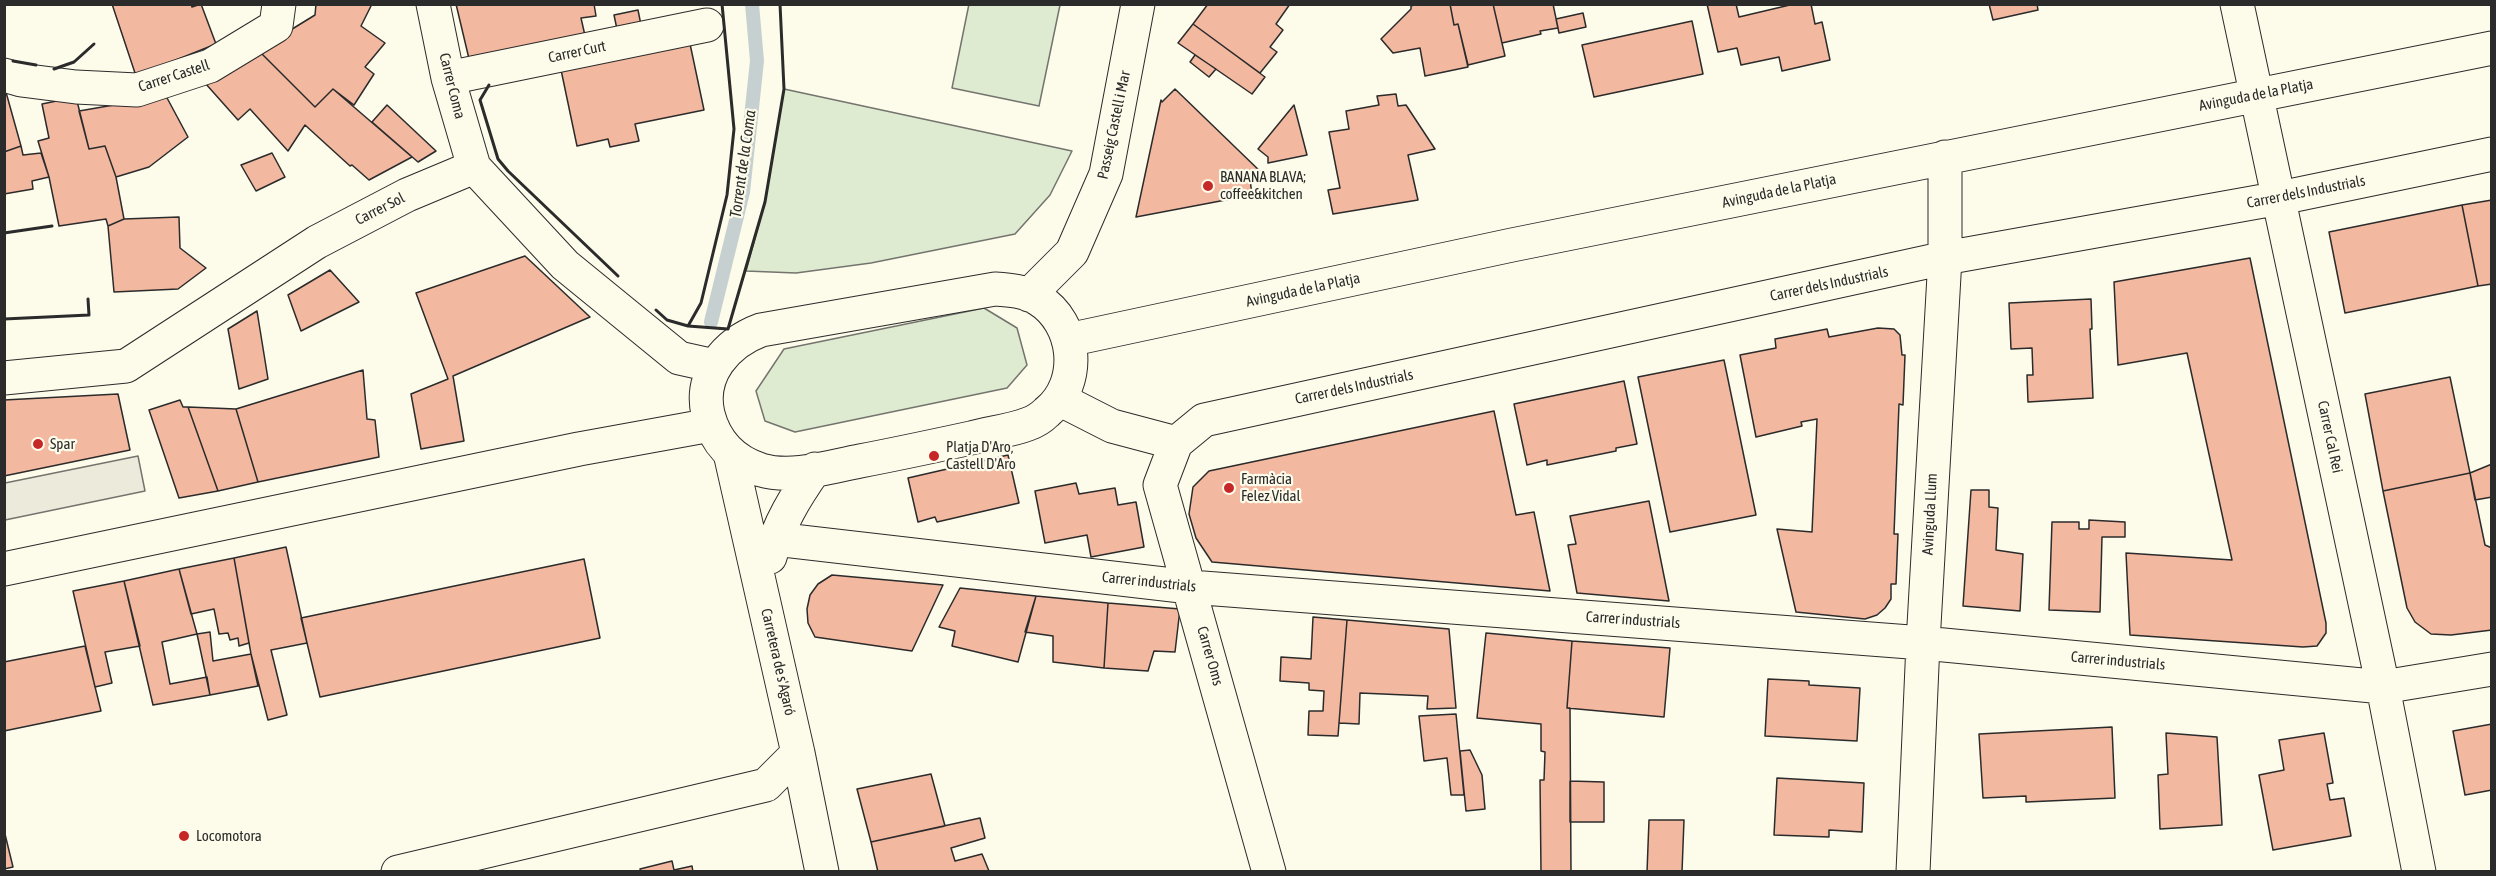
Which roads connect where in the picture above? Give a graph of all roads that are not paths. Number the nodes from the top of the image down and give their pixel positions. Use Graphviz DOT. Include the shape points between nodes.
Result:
graph roads {
  1 [pos="433,4"];
  2 [pos="1138,4"];
  3 [pos="2237,4"];
  4 [pos="278,5"];
  5 [pos="707,25"];
  6 [pos="2492,48"];
  7 [pos="4,75"];
  8 [pos="447,78"];
  9 [pos="2258,95"];
  10 [pos="2492,154"];
  11 [pos="1945,157"];
  12 [pos="474,167"];
  13 [pos="2280,198"];
  14 [pos="1945,258"];
  15 [pos="1029,295"];
  16 [pos="1068,340"];
  17 [pos="715,366"];
  18 [pos="4,378"];
  19 [pos="1059,399"];
  20 [pos="711,425"];
  21 [pos="1176,443"];
  22 [pos="730,453"];
  23 [pos="815,469"];
  24 [pos="775,539"];
  25 [pos="4,569"];
  26 [pos="1190,587"];
  27 [pos="761,588"];
  28 [pos="1923,643"];
  29 [pos="2492,669"];
  30 [pos="2383,687"];
  31 [pos="798,753"];
  32 [pos="398,872"];
  33 [pos="822,872"];
  34 [pos="1269,872"];
  35 [pos="1913,872"];
  36 [pos="2418,872"];
  1 -- 8 [label="street, Carrer Coma"];
  2 -- 15 [label="street, Passeig Castell i Mar" via="1106,174 1072,252"];
  3 -- 9 [label="street, Carrer Cal Rei"];
  4 -- 7 [label="street, Carrer Castell" via="276,26 210,66 137,90 76,87"];
  5 -- 8 [label="street, Carrer Curt"];
  6 -- 9 [label="street, Avinguda de la Platja"];
  8 -- 12 [label="street, Carrer Coma"];
  9 -- 11 [label="street, Avinguda de la Platja"];
  9 -- 13 [label="street, Carrer Cal Rei"];
  10 -- 13 [label="street, Carrer dels Industrials"];
  11 -- 14 [label="street, Avinguda Llum"];
  11 -- 16 [label="street, Avinguda de la Platja"];
  12 -- 17 [label="street" via="565,265 679,358"];
  12 -- 18 [label="street, Carrer Sol" via="407,195 317,242 126,366"];
  13 -- 14 [label="street, Carrer dels Industrials"];
  13 -- 30 [label="street, Carrer Cal Rei"];
  14 -- 21 [label="street, Carrer dels Industrials" via="1204,420"];
  14 -- 28 [label="street, Avinguda Llum"];
  15 -- 16 [label="street" via="1054,313"];
  15 -- 17 [label="street" via="995,289 760,330 729,348"];
  16 -- 19 [label="street" via="1070,373"];
  17 -- 20 [label="street" via="706,397"];
  19 -- 21 [label="street" via="1112,426"];
  19 -- 23 [label="street" via="1029,424"];
  20 -- 22 [label="street"];
  20 -- 25 [label="street"];
  21 -- 26 [label="street, Carrer Oms" via="1160,485"];
  22 -- 23 [label="street" via="742,463 763,470"];
  22 -- 27 [label="street, Carretera de s'Agaró"];
  23 -- 24 [label="street"];
  24 -- 26 [label="street, Carrer industrials"];
  24 -- 27 [label="street"];
  26 -- 28 [label="street, Carrer industrials"];
  26 -- 34 [label="street, Carrer Oms"];
  27 -- 31 [label="street, Carretera de s'Agaró"];
  28 -- 30 [label="street, Carrer industrials"];
  28 -- 35 [label="street, Avinguda Llum"];
  29 -- 30 [label="street, Carrer industrials"];
  30 -- 36 [label="street, Carrer Cal Rei"];
  31 -- 32 [label="street" via="766,785"];
  31 -- 33 [label="street, Carretera de s'Agaró"];
}
